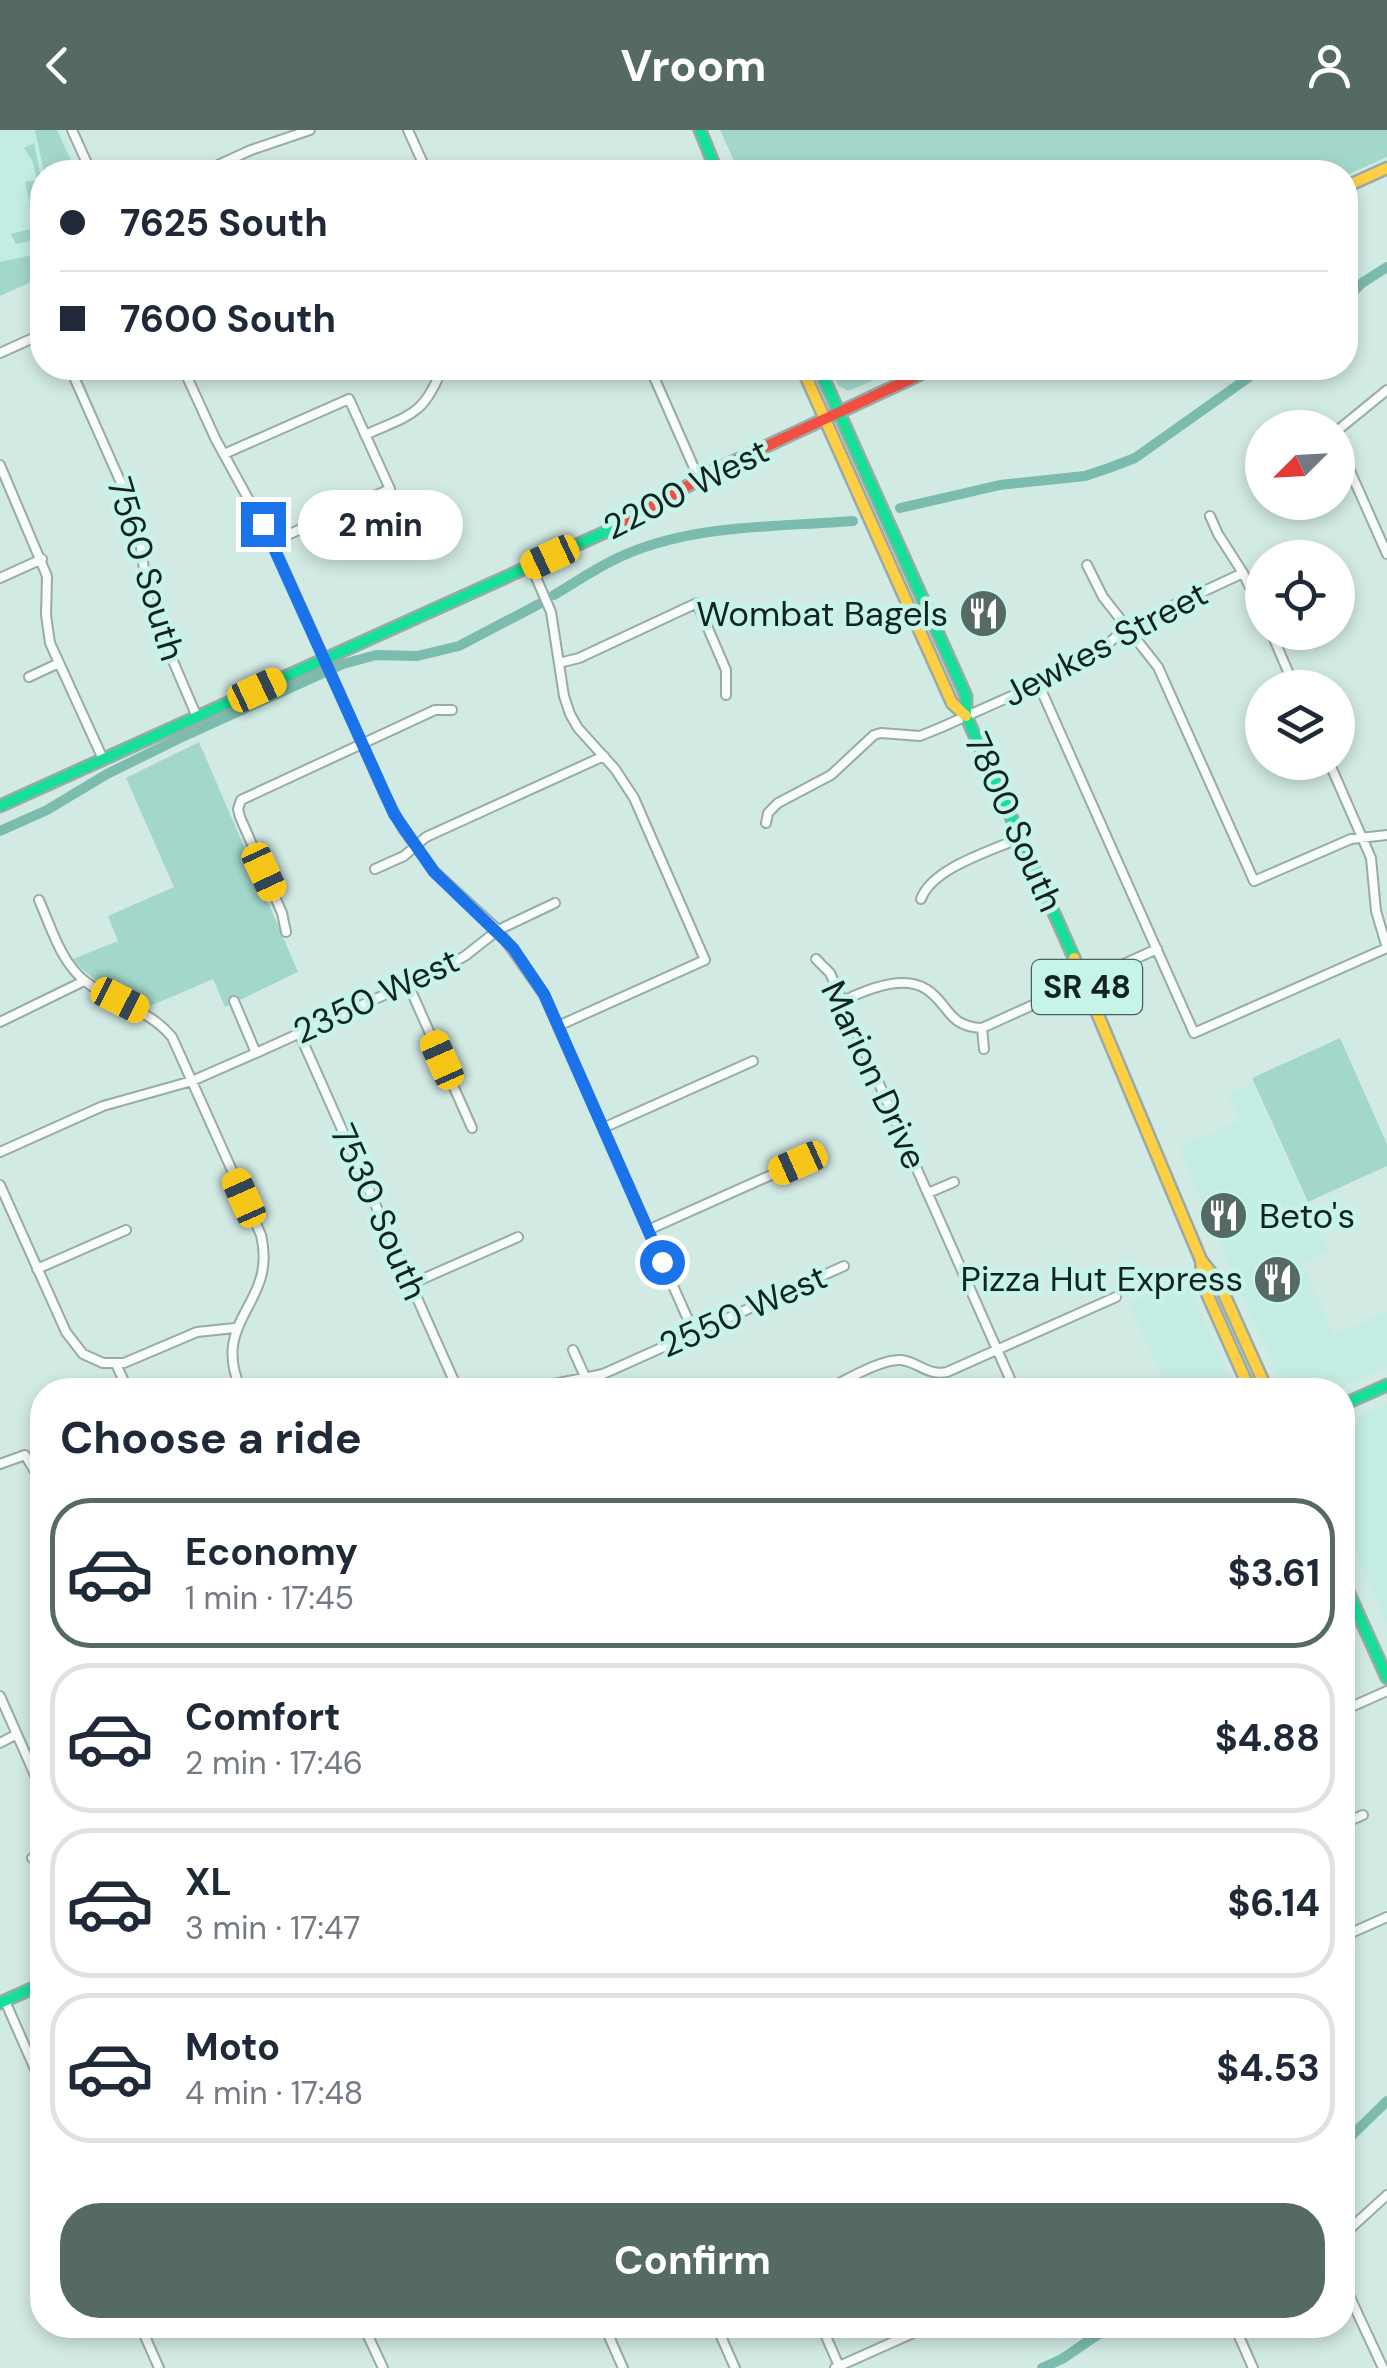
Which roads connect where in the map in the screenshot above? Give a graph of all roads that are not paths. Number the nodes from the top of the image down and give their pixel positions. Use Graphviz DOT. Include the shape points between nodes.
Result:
graph roads {
  1 [pos="72,130"];
  2 [pos="310,130"];
  3 [pos="408,130"];
  4 [pos="700,130"];
  5 [pos="86,160"];
  6 [pos="230,160"];
  7 [pos="422,160"];
  8 [pos="715,160"];
  9 [pos="1387,168"];
  10 [pos="1358,181"];
  11 [pos="30,339"];
  12 [pos="0,353"];
  13 [pos="75,380"];
  14 [pos="189,380"];
  15 [pos="437,380"];
  16 [pos="655,380"];
  17 [pos="807,380"];
  18 [pos="824,380"];
  19 [pos="908,380"];
  20 [pos="1387,390"];
  21 [pos="839,412"];
  22 [pos="1355,416"];
  23 [pos="825,420"];
  24 [pos="365,435"];
  25 [pos="224,454"];
  26 [pos="0,465"];
  27 [pos="699,478"];
  28 [pos="1355,482"];
  29 [pos="1210,516"];
  30 [pos="272,542"];
  31 [pos="1387,554"];
  32 [pos="42,559"];
  33 [pos="1086,565"];
  34 [pos="531,566"];
  35 [pos="1244,573"];
  36 [pos="0,578"];
  37 [pos="1127,627"];
  38 [pos="60,663"];
  39 [pos="559,663"];
  40 [pos="328,667"];
  41 [pos="29,677"];
  42 [pos="1038,683"];
  43 [pos="726,695"];
  44 [pos="452,710"];
  45 [pos="197,716"];
  46 [pos="966,716"];
  47 [pos="362,743"];
  48 [pos="604,756"];
  49 [pos="102,759"];
  50 [pos="1337,780"];
  51 [pos="0,806"];
  52 [pos="766,823"];
  53 [pos="1387,835"];
  54 [pos="1362,836"];
  55 [pos="1021,838"];
  56 [pos="415,846"];
  57 [pos="375,869"];
  58 [pos="922,899"];
  59 [pos="39,900"];
  60 [pos="556,904"];
  61 [pos="498,930"];
  62 [pos="286,932"];
  63 [pos="1387,948"];
  64 [pos="1157,949"];
  65 [pos="816,959"];
  66 [pos="84,981"];
  67 [pos="1085,982"];
  68 [pos="408,984"];
  69 [pos="842,1000"];
  70 [pos="234,1001"];
  71 [pos="0,1022"];
  72 [pos="558,1026"];
  73 [pos="982,1028"];
  74 [pos="299,1033"];
  75 [pos="984,1048"];
  76 [pos="256,1053"];
  77 [pos="752,1061"];
  78 [pos="192,1081"];
  79 [pos="472,1128"];
  80 [pos="603,1128"];
  81 [pos="0,1152"];
  82 [pos="798,1163"];
  83 [pos="954,1182"];
  84 [pos="0,1184"];
  85 [pos="928,1193"];
  86 [pos="126,1230"];
  87 [pos="648,1230"];
  88 [pos="518,1236"];
  89 [pos="1201,1260"];
  90 [pos="844,1266"];
  91 [pos="37,1269"];
  92 [pos="411,1284"];
  93 [pos="1116,1296"];
  94 [pos="235,1328"];
  95 [pos="694,1332"];
  96 [pos="573,1350"];
  97 [pos="998,1350"];
  98 [pos="116,1364"];
  99 [pos="122,1378"];
  100 [pos="237,1378"];
  101 [pos="453,1378"];
  102 [pos="586,1378"];
  103 [pos="588,1378"];
  104 [pos="852,1378"];
  105 [pos="1011,1378"];
  106 [pos="1245,1378"];
  107 [pos="1262,1378"];
  108 [pos="1387,1385"];
  109 [pos="1355,1399"];
  110 [pos="30,1461"];
  111 [pos="0,1464"];
  112 [pos="1355,1607"];
  113 [pos="1387,1678"];
  114 [pos="1387,1691"];
  115 [pos="0,1696"];
  116 [pos="1355,1705"];
  117 [pos="17,1734"];
  118 [pos="0,1742"];
  119 [pos="30,1763"];
  120 [pos="1363,1814"];
  121 [pos="1355,1818"];
  122 [pos="1387,1918"];
  123 [pos="1355,1932"];
  124 [pos="30,1990"];
  125 [pos="3,2002"];
  126 [pos="30,2059"];
  127 [pos="1387,2195"];
  128 [pos="1355,2224"];
  129 [pos="1355,2307"];
  130 [pos="146,2338"];
  131 [pos="369,2338"];
  132 [pos="610,2338"];
  133 [pos="722,2338"];
  134 [pos="826,2338"];
  135 [pos="901,2338"];
  136 [pos="1241,2338"];
  137 [pos="837,2367"];
  138 [pos="159,2368"];
  139 [pos="382,2368"];
  140 [pos="623,2368"];
  141 [pos="736,2368"];
  142 [pos="1253,2368"];
  143 [pos="1384,2368"];
  1 -- 5 [label="street"];
  2 -- 6 [label="street"];
  3 -- 7 [label="street"];
  4 -- 8 [label="main road"];
  9 -- 10 [label="main road"];
  11 -- 12 [label="street"];
  13 -- 45 [label="street, 7560 South" via="137,519 149,605"];
  14 -- 25 [label="street"];
  15 -- 24 [label="street" via="420,408"];
  16 -- 27 [label="street"];
  17 -- 23 [label="main road, 7800 South / SR 48"];
  18 -- 21 [label="main road, 7800 South / SR 48"];
  19 -- 21 [label="main road, 2200 West"];
  20 -- 22 [label="street"];
  21 -- 23 [label="main road, 2200 West"];
  21 -- 46 [label="main road, 7800 South / SR 48" via="966,696"];
  23 -- 27 [label="main road, 2200 West"];
  23 -- 46 [label="main road, 7800 South / SR 48" via="952,702"];
  24 -- 25 [label="street" via="349,398"];
  24 -- 30 [label="street" via="390,488"];
  25 -- 30 [label="street"];
  26 -- 32 [label="street"];
  27 -- 34 [label="main road, 2200 West" via="645,513"];
  28 -- 31 [label="street"];
  29 -- 35 [label="street"];
  30 -- 40 [label="street"];
  32 -- 36 [label="street"];
  32 -- 38 [label="street" via="47,630"];
  33 -- 37 [label="street"];
  34 -- 39 [label="street" via="551,612"];
  34 -- 40 [label="main road, 2200 West"];
  35 -- 37 [label="street, Jewkes Street"];
  37 -- 42 [label="street, Jewkes Street" via="1091,659"];
  37 -- 54 [label="street" via="1163,676 1254,882"];
  38 -- 41 [label="street"];
  38 -- 49 [label="street"];
  39 -- 43 [label="street" via="697,603 726,670"];
  39 -- 48 [label="street" via="570,714"];
  40 -- 45 [label="main road, 2200 West"];
  40 -- 47 [label="street"];
  42 -- 46 [label="street, Jewkes Street"];
  42 -- 64 [label="street"];
  44 -- 47 [label="street" via="435,710"];
  45 -- 49 [label="main road, 2200 West"];
  46 -- 52 [label="street, Jewkes Street" via="920,736 874,735 831,775 778,803"];
  46 -- 55 [label="main road, 7800 South / SR 48"];
  47 -- 56 [label="street"];
  47 -- 62 [label="street" via="239,804"];
  48 -- 56 [label="street"];
  48 -- 72 [label="street" via="634,798 705,960"];
  49 -- 51 [label="main road, 2200 West"];
  50 -- 54 [label="street"];
  53 -- 54 [label="street"];
  54 -- 63 [label="street"];
  55 -- 58 [label="street" via="936,876"];
  55 -- 67 [label="main road, 7800 South / SR 48"];
  56 -- 57 [label="street"];
  56 -- 61 [label="street"];
  59 -- 66 [label="street"];
  60 -- 61 [label="street, 2350 West"];
  61 -- 68 [label="street, 2350 West" via="450,965"];
  61 -- 72 [label="street" via="530,971"];
  63 -- 64 [label="street" via="1194,1033"];
  64 -- 67 [label="street"];
  65 -- 69 [label="street, Marion Drive"];
  66 -- 71 [label="street"];
  66 -- 78 [label="street" via="160,1023"];
  67 -- 73 [label="street"];
  67 -- 89 [label="main road, 7800 South / SR 48"];
  68 -- 74 [label="street, 2350 West"];
  68 -- 79 [label="street"];
  69 -- 73 [label="street" via="914,983 954,1020"];
  69 -- 85 [label="street, Marion Drive"];
  70 -- 76 [label="street"];
  72 -- 80 [label="street"];
  73 -- 75 [label="street"];
  74 -- 76 [label="street, 2350 West"];
  74 -- 92 [label="street, 7530 South"];
  76 -- 78 [label="street, 2350 West"];
  77 -- 80 [label="street"];
  78 -- 81 [label="street, 2350 West" via="117,1101"];
  78 -- 94 [label="street" via="264,1249 260,1287"];
  80 -- 87 [label="street"];
  82 -- 87 [label="street"];
  83 -- 85 [label="street, Marion Drive"];
  84 -- 91 [label="street"];
  85 -- 97 [label="street, Marion Drive"];
  86 -- 91 [label="street"];
  87 -- 95 [label="street"];
  88 -- 92 [label="street"];
  89 -- 106 [label="main road, 7800 South / SR 48" via="1204,1287"];
  89 -- 107 [label="main road, 7800 South / SR 48" via="1219,1283"];
  90 -- 95 [label="street, 2550 West"];
  91 -- 98 [label="street" via="74,1345 92,1359"];
  92 -- 101 [label="street, 7530 South"];
  93 -- 97 [label="street"];
  94 -- 98 [label="street" via="197,1332"];
  94 -- 100 [label="street" via="230,1357"];
  95 -- 103 [label="street, 2550 West"];
  96 -- 102 [label="street"];
  97 -- 104 [label="street" via="941,1374 892,1360"];
  97 -- 105 [label="street, Marion Drive"];
  98 -- 99 [label="street"];
  108 -- 109 [label="main road"];
  110 -- 111 [label="street" via="25,1455"];
  112 -- 113 [label="main road"];
  114 -- 116 [label="street"];
  115 -- 117 [label="street"];
  117 -- 118 [label="street"];
  117 -- 119 [label="street"];
  120 -- 121 [label="street"];
  122 -- 123 [label="street"];
  124 -- 125 [label="main road"];
  125 -- 126 [label="street"];
  127 -- 128 [label="street"];
  129 -- 143 [label="street"];
  130 -- 138 [label="street"];
  131 -- 139 [label="street"];
  132 -- 140 [label="street"];
  133 -- 141 [label="street"];
  134 -- 137 [label="street"];
  135 -- 137 [label="street"];
  136 -- 142 [label="street"];
}
